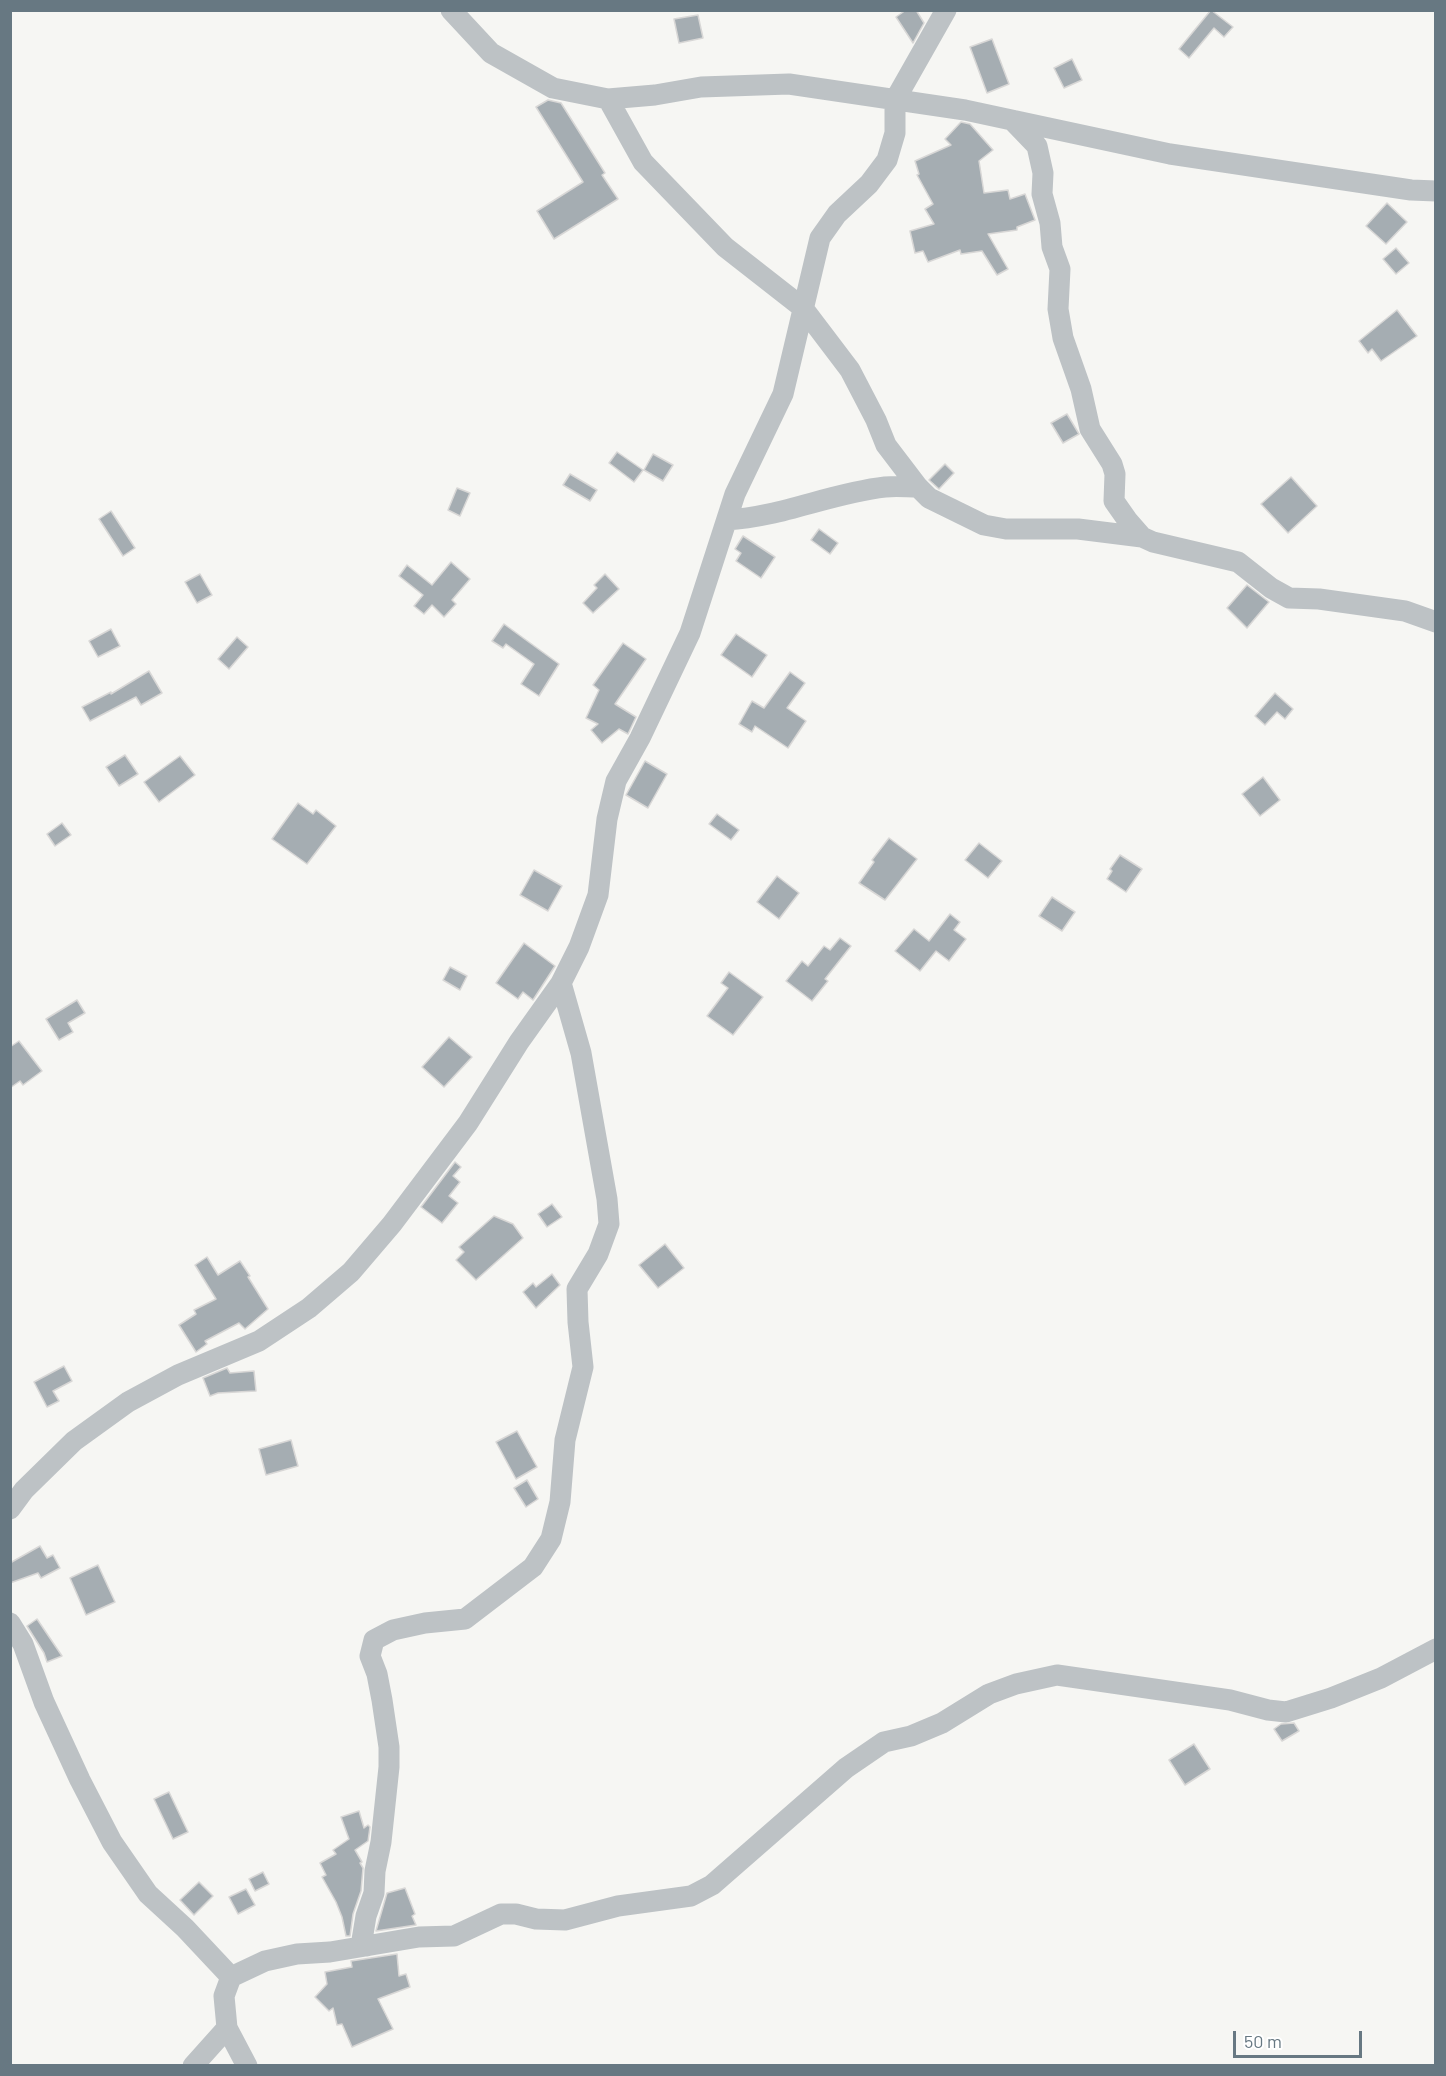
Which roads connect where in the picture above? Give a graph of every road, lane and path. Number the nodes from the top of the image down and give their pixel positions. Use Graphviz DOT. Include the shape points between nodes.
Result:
graph roads {
  1 [pos="451,10"];
  2 [pos="946,10"];
  3 [pos="608,99"];
  4 [pos="895,100"];
  5 [pos="1012,120"];
  6 [pos="1436,191"];
  7 [pos="803,308"];
  8 [pos="918,487"];
  9 [pos="727,520"];
  10 [pos="1142,537"];
  11 [pos="1436,622"];
  12 [pos="561,983"];
  13 [pos="10,1509"];
  14 [pos="10,1623"];
  15 [pos="1436,1649"];
  16 [pos="367,1946"];
  17 [pos="231,1977"];
  18 [pos="227,2028"];
  19 [pos="193,2066"];
  20 [pos="247,2066"];
  1 -- 3 [label="street" via="490,52 553,88"];
  2 -- 4 [label="street"];
  3 -- 4 [label="street" via="700,87 789,84"];
  3 -- 7 [label="street" via="643,162 725,247"];
  4 -- 5 [label="street"];
  4 -- 7 [label="street" via="895,132 887,160 820,238"];
  5 -- 6 [label="street" via="1170,154"];
  5 -- 10 [label="street" via="1037,146 1042,194 1060,269 1058,309 1063,338 1082,389 1090,429 1112,464 1114,501"];
  7 -- 8 [label="street" via="850,370 886,445"];
  7 -- 9 [label="street" via="783,394 735,494"];
  8 -- 9 [label="street" via="887,487 752,519"];
  8 -- 10 [label="street" via="929,498 984,525 1006,529 1078,529"];
  9 -- 12 [label="street" via="690,633 616,781 598,895"];
  10 -- 11 [label="street" via="1238,562 1289,598 1405,611"];
  12 -- 13 [label="street" via="468,1124 351,1272 309,1308 259,1341 178,1375 129,1402 74,1441"];
  12 -- 16 [label="street" via="581,1053 609,1224 598,1254 577,1289 583,1367 565,1440 560,1502 551,1539 533,1567 494,1598 465,1619 393,1630 374,1640 370,1656 377,1674 389,1747 374,1893 362,1940"];
  14 -- 17 [label="street" via="24,1644 44,1702 111,1842 148,1894"];
  15 -- 16 [label="street" via="1381,1678 1286,1712 1057,1675 1016,1684 989,1694 942,1723 884,1742 846,1767 712,1885 691,1896 618,1906 565,1920 501,1914 454,1936 419,1937"];
  16 -- 17 [label="street" via="265,1961"];
  17 -- 18 [label="street" via="224,1996"];
  18 -- 19 [label="street"];
  18 -- 20 [label="street"];
}
